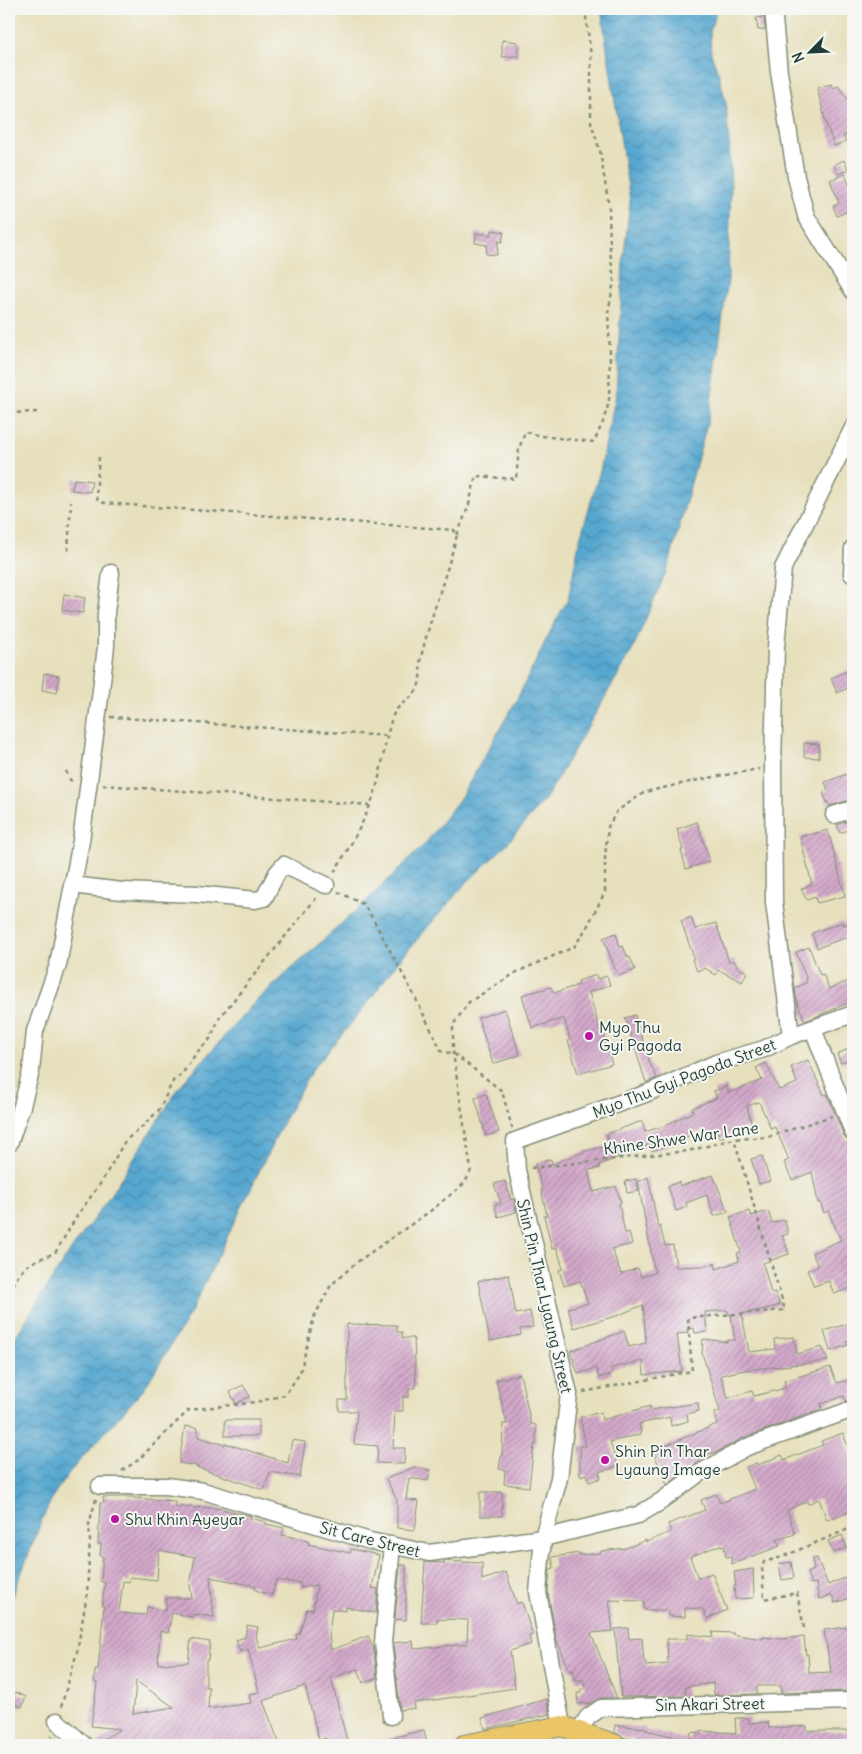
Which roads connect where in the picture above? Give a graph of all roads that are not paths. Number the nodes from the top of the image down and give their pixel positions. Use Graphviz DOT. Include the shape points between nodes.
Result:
graph roads {
  1 [pos="773,9"];
  2 [pos="853,291"];
  3 [pos="853,428"];
  4 [pos="853,548"];
  5 [pos="111,573"];
  6 [pos="852,574"];
  7 [pos="853,809"];
  8 [pos="834,815"];
  9 [pos="72,885"];
  10 [pos="326,885"];
  11 [pos="853,1014"];
  12 [pos="813,1029"];
  13 [pos="791,1036"];
  14 [pos="853,1132"];
  15 [pos="515,1141"];
  16 [pos="9,1144"];
  17 [pos="853,1409"];
  18 [pos="100,1486"];
  19 [pos="543,1538"];
  20 [pos="392,1545"];
  21 [pos="853,1701"];
  22 [pos="391,1716"];
  23 [pos="57,1721"];
  24 [pos="570,1729"];
  25 [pos="470,1744"];
  26 [pos="84,1745"];
  27 [pos="616,1745"];
  1 -- 2 [label="street" via="796,177 806,216"];
  3 -- 13 [label="street" via="783,568 776,647 774,902"];
  4 -- 6 [label="street"];
  5 -- 9 [label="street" via="101,690"];
  7 -- 8 [label="street"];
  9 -- 10 [label="street" via="255,900 264,898 284,865"];
  9 -- 16 [label="street" via="58,965 35,1031 31,1071"];
  11 -- 12 [label="street, Myo Thu Gyi Pagoda Street"];
  12 -- 13 [label="street, Myo Thu Gyi Pagoda Street"];
  12 -- 14 [label="street"];
  13 -- 15 [label="street, Myo Thu Gyi Pagoda Street" via="764,1049 716,1063 645,1094"];
  15 -- 19 [label="street, Shin Pin Thar Lyaung Street" via="517,1170 569,1394 559,1478"];
  17 -- 19 [label="street, Sit Care Street" via="746,1447 698,1474 638,1515"];
  18 -- 20 [label="street, Sit Care Street" via="167,1486 203,1491"];
  19 -- 20 [label="street, Sit Care Street" via="429,1553"];
  19 -- 24 [label="street" via="538,1592"];
  20 -- 22 [label="street" via="382,1642"];
  21 -- 24 [label="street, Sin Akari Street" via="601,1708"];
  23 -- 26 [label="street"];
  24 -- 25 [label="main road"];
  24 -- 27 [label="main road"];
}
